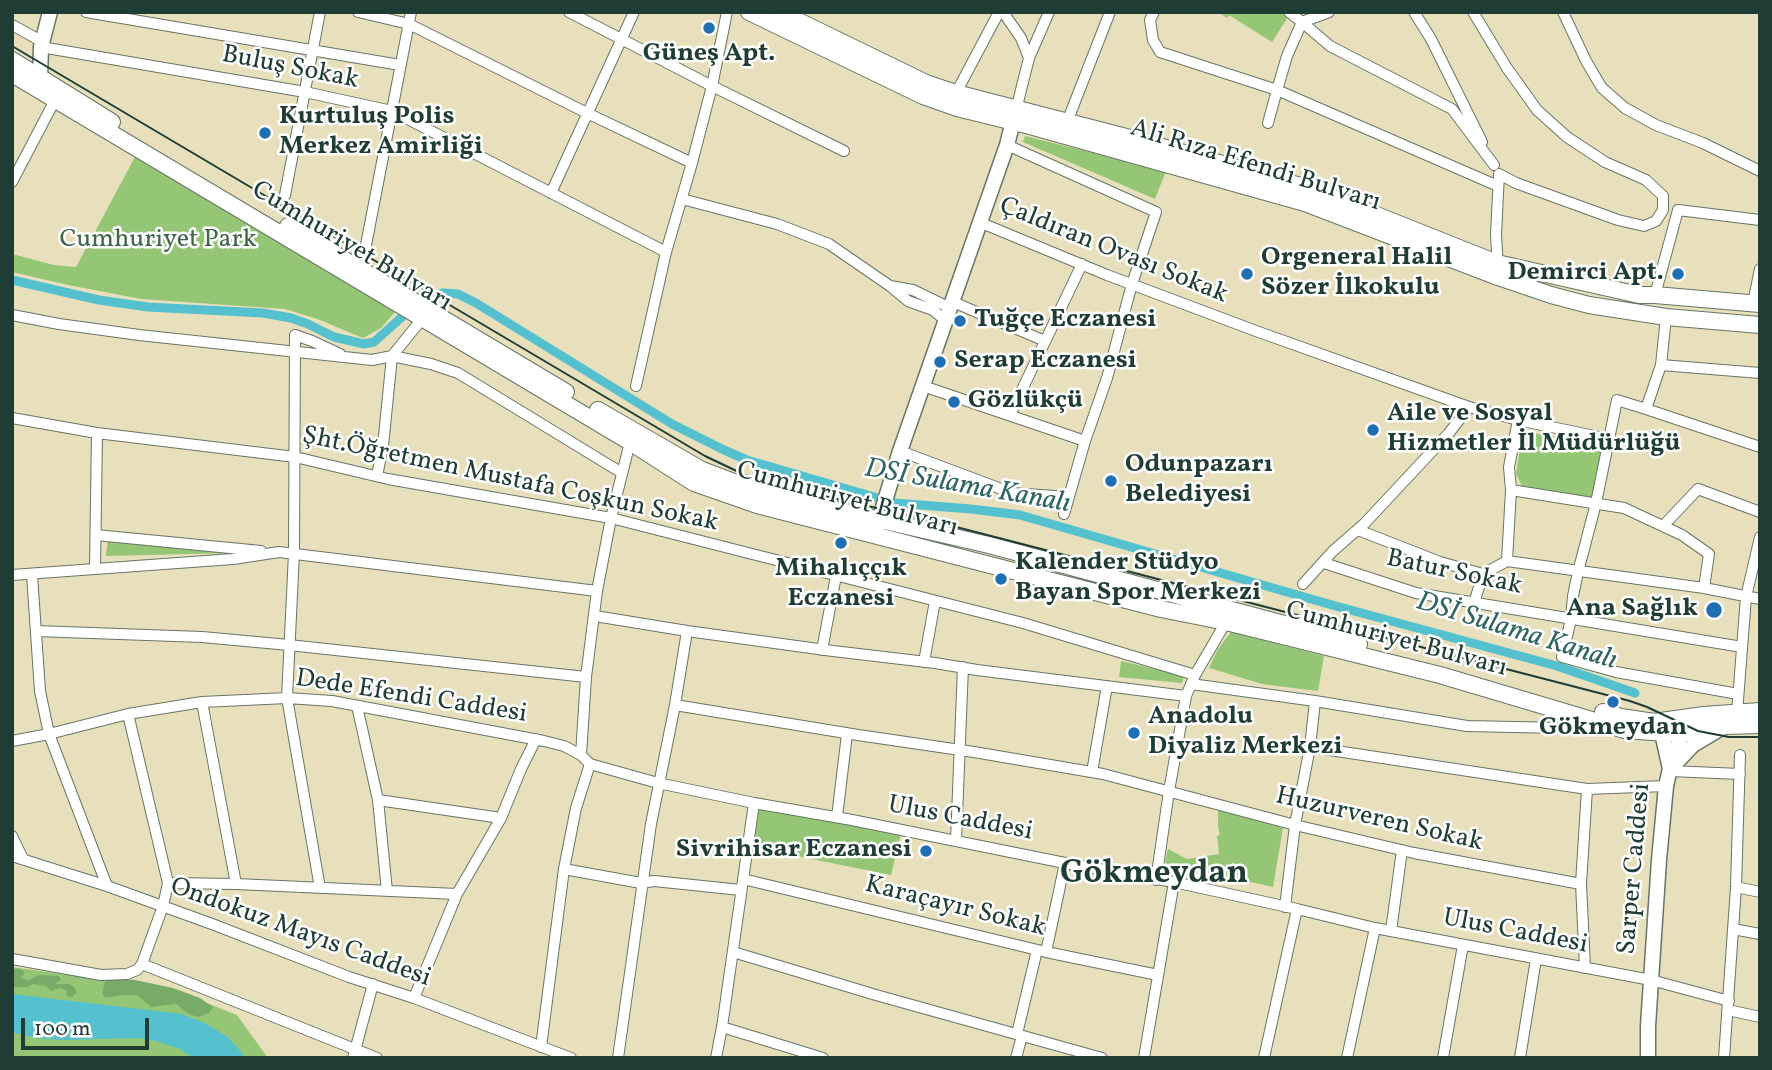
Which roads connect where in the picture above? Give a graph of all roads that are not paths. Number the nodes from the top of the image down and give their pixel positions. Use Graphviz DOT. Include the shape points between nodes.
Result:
graph roads {
  1 [pos="50,12"];
  2 [pos="86,12"];
  3 [pos="320,12"];
  4 [pos="358,12"];
  5 [pos="411,12"];
  6 [pos="569,12"];
  7 [pos="634,12"];
  8 [pos="727,12"];
  9 [pos="748,12"];
  10 [pos="780,12"];
  11 [pos="1001,12"];
  12 [pos="1049,12"];
  13 [pos="1110,12"];
  14 [pos="1154,12"];
  15 [pos="1289,12"];
  16 [pos="1329,12"];
  17 [pos="1414,12"];
  18 [pos="1473,12"];
  19 [pos="1563,12"];
  20 [pos="1302,22"];
  21 [pos="409,24"];
  22 [pos="12,25"];
  23 [pos="621,39"];
  24 [pos="42,44"];
  25 [pos="313,50"];
  26 [pos="1029,58"];
  27 [pos="12,60"];
  28 [pos="400,65"];
  29 [pos="12,74"];
  30 [pos="40,77"];
  31 [pos="712,86"];
  32 [pos="1277,90"];
  33 [pos="305,92"];
  34 [pos="956,93"];
  35 [pos="55,100"];
  36 [pos="392,111"];
  37 [pos="587,113"];
  38 [pos="1014,115"];
  39 [pos="1067,122"];
  40 [pos="1268,122"];
  41 [pos="1007,145"];
  42 [pos="844,151"];
  43 [pos="692,163"];
  44 [pos="1496,170"];
  45 [pos="1760,171"];
  46 [pos="12,182"];
  47 [pos="1497,186"];
  48 [pos="551,193"];
  49 [pos="285,195"];
  50 [pos="682,200"];
  51 [pos="1760,220"];
  52 [pos="979,222"];
  53 [pos="366,245"];
  54 [pos="666,252"];
  55 [pos="1082,264"];
  56 [pos="1760,269"];
  57 [pos="1498,270"];
  58 [pos="1132,284"];
  59 [pos="1654,295"];
  60 [pos="1756,303"];
  61 [pos="950,310"];
  62 [pos="12,315"];
  63 [pos="1666,317"];
  64 [pos="422,319"];
  65 [pos="1760,325"];
  66 [pos="1045,341"];
  67 [pos="295,352"];
  68 [pos="392,356"];
  69 [pos="346,357"];
  70 [pos="1661,365"];
  71 [pos="1760,373"];
  72 [pos="636,386"];
  73 [pos="923,386"];
  74 [pos="1469,407"];
  75 [pos="1646,410"];
  76 [pos="1010,415"];
  77 [pos="12,418"];
  78 [pos="1518,420"];
  79 [pos="97,433"];
  80 [pos="1609,439"];
  81 [pos="1085,441"];
  82 [pos="630,442"];
  83 [pos="1760,447"];
  84 [pos="900,451"];
  85 [pos="295,457"];
  86 [pos="622,472"];
  87 [pos="377,476"];
  88 [pos="1511,490"];
  89 [pos="1069,498"];
  90 [pos="1596,503"];
  91 [pos="1760,512"];
  92 [pos="1064,514"];
  93 [pos="611,518"];
  94 [pos="879,520"];
  95 [pos="1663,526"];
  96 [pos="1358,530"];
  97 [pos="96,535"];
  98 [pos="1759,544"];
  99 [pos="279,552"];
  100 [pos="294,553"];
  101 [pos="1507,561"];
  102 [pos="1324,563"];
  103 [pos="95,568"];
  104 [pos="1578,572"];
  105 [pos="1483,574"];
  106 [pos="12,575"];
  107 [pos="32,575"];
  108 [pos="836,576"];
  109 [pos="1303,584"];
  110 [pos="1704,588"];
  111 [pos="597,591"];
  112 [pos="1746,597"];
  113 [pos="1760,599"];
  114 [pos="935,601"];
  115 [pos="1474,603"];
  116 [pos="595,616"];
  117 [pos="1572,619"];
  118 [pos="1226,622"];
  119 [pos="36,631"];
  120 [pos="687,631"];
  121 [pos="289,645"];
  122 [pos="1742,647"];
  123 [pos="822,650"];
  124 [pos="924,662"];
  125 [pos="963,667"];
  126 [pos="586,677"];
  127 [pos="1193,679"];
  128 [pos="1107,685"];
  129 [pos="1738,694"];
  130 [pos="1186,696"];
  131 [pos="287,698"];
  132 [pos="1315,701"];
  133 [pos="202,702"];
  134 [pos="675,705"];
  135 [pos="357,706"];
  136 [pos="1760,711"];
  137 [pos="1737,713"];
  138 [pos="128,714"];
  139 [pos="1760,725"];
  140 [pos="1725,726"];
  141 [pos="1672,727"];
  142 [pos="1625,730"];
  143 [pos="49,734"];
  144 [pos="847,734"];
  145 [pos="536,739"];
  146 [pos="12,741"];
  147 [pos="1310,747"];
  148 [pos="960,750"];
  149 [pos="580,755"];
  150 [pos="1740,755"];
  151 [pos="590,764"];
  152 [pos="1092,772"];
  153 [pos="1740,774"];
  154 [pos="1669,776"];
  155 [pos="658,783"];
  156 [pos="1587,789"];
  157 [pos="1169,791"];
  158 [pos="378,800"];
  159 [pos="754,803"];
  160 [pos="837,817"];
  161 [pos="500,818"];
  162 [pos="1295,825"];
  163 [pos="12,836"];
  164 [pos="956,841"];
  165 [pos="1402,850"];
  166 [pos="12,856"];
  167 [pos="23,859"];
  168 [pos="1065,863"];
  169 [pos="565,869"];
  170 [pos="743,879"];
  171 [pos="1156,880"];
  172 [pos="1174,882"];
  173 [pos="168,883"];
  174 [pos="641,883"];
  175 [pos="236,884"];
  176 [pos="1581,884"];
  177 [pos="107,886"];
  178 [pos="1736,887"];
  179 [pos="320,888"];
  180 [pos="741,890"];
  181 [pos="387,891"];
  182 [pos="1760,892"];
  183 [pos="457,894"];
  184 [pos="163,906"];
  185 [pos="1284,907"];
  186 [pos="1297,909"];
  187 [pos="1375,928"];
  188 [pos="1733,929"];
  189 [pos="1391,931"];
  190 [pos="1760,934"];
  191 [pos="1462,945"];
  192 [pos="1042,951"];
  193 [pos="733,952"];
  194 [pos="12,959"];
  195 [pos="1536,959"];
  196 [pos="142,964"];
  197 [pos="1585,968"];
  198 [pos="1158,975"];
  199 [pos="1651,980"];
  200 [pos="373,984"];
  201 [pos="415,998"];
  202 [pos="1728,1006"];
  203 [pos="1760,1017"];
  204 [pos="1648,1026"];
  205 [pos="722,1027"];
  206 [pos="1019,1035"];
  207 [pos="541,1047"];
  208 [pos="354,1054"];
  209 [pos="377,1058"];
  210 [pos="571,1058"];
  211 [pos="618,1058"];
  212 [pos="716,1058"];
  213 [pos="823,1058"];
  214 [pos="1016,1058"];
  215 [pos="1102,1058"];
  216 [pos="1144,1058"];
  217 [pos="1264,1058"];
  218 [pos="1347,1058"];
  219 [pos="1443,1058"];
  220 [pos="1520,1058"];
  221 [pos="1639,1058"];
  222 [pos="1648,1058"];
  223 [pos="1724,1058"];
  1 -- 24 [label="main road"];
  2 -- 25 [label="street"];
  3 -- 25 [label="street"];
  4 -- 21 [label="street"];
  5 -- 21 [label="street"];
  6 -- 23 [label="street"];
  7 -- 23 [label="street"];
  8 -- 31 [label="street"];
  9 -- 38 [label="main road, Ali Rıza Efendi Bulvarı" via="923,96 969,111"];
  10 -- 34 [label="main road, Ali Rıza Efendi Bulvarı"];
  11 -- 26 [label="street" via="1021,38"];
  11 -- 34 [label="street"];
  12 -- 26 [label="street"];
  13 -- 39 [label="street"];
  14 -- 32 [label="street" via="1150,20 1153,40 1160,52"];
  15 -- 20 [label="street"];
  16 -- 20 [label="street"];
  17 -- 44 [label="street"];
  18 -- 44 [label="street" via="1537,110 1595,156 1646,180 1663,196 1663,210 1656,221 1644,226 1618,220 1516,183"];
  19 -- 45 [label="street" via="1602,88 1625,108"];
  20 -- 32 [label="street"];
  20 -- 44 [label="street" via="1330,46 1452,109"];
  21 -- 28 [label="street"];
  21 -- 37 [label="street"];
  22 -- 24 [label="street, Buluş Sokak"];
  23 -- 31 [label="street"];
  23 -- 37 [label="street"];
  24 -- 30 [label="main road"];
  24 -- 33 [label="street, Buluş Sokak"];
  25 -- 28 [label="street"];
  25 -- 33 [label="street"];
  26 -- 38 [label="street"];
  27 -- 30 [label="main road, Cumhuriyet Bulvarı"];
  28 -- 36 [label="street"];
  29 -- 35 [label="main road, Cumhuriyet Bulvarı"];
  30 -- 35 [label="main road"];
  30 -- 94 [label="main road, Cumhuriyet Bulvarı" via="702,470 763,493"];
  31 -- 42 [label="street"];
  31 -- 43 [label="street"];
  32 -- 40 [label="street"];
  32 -- 47 [label="street"];
  33 -- 36 [label="street, Buluş Sokak"];
  33 -- 49 [label="street"];
  34 -- 38 [label="main road, Ali Rıza Efendi Bulvarı"];
  35 -- 46 [label="street"];
  35 -- 64 [label="main road, Cumhuriyet Bulvarı"];
  36 -- 48 [label="street, Buluş Sokak"];
  36 -- 53 [label="street"];
  37 -- 43 [label="street"];
  37 -- 48 [label="street"];
  38 -- 39 [label="main road, Ali Rıza Efendi Bulvarı"];
  38 -- 41 [label="main road"];
  38 -- 57 [label="main road, Ali Rıza Efendi Bulvarı" via="1305,203"];
  39 -- 57 [label="main road, Ali Rıza Efendi Bulvarı" via="1311,189"];
  41 -- 52 [label="main road"];
  41 -- 58 [label="street" via="1156,212"];
  43 -- 50 [label="street"];
  44 -- 47 [label="street"];
  47 -- 57 [label="street"];
  48 -- 54 [label="street, Buluş Sokak"];
  50 -- 54 [label="street"];
  50 -- 61 [label="street" via="777,224 829,244 908,301 933,310"];
  51 -- 59 [label="street" via="1678,211"];
  52 -- 55 [label="street, Çaldıran Ovası Sokak"];
  52 -- 61 [label="main road"];
  54 -- 72 [label="street"];
  55 -- 58 [label="street, Çaldıran Ovası Sokak"];
  55 -- 66 [label="street"];
  56 -- 60 [label="street"];
  57 -- 59 [label="main road, Ali Rıza Efendi Bulvarı"];
  57 -- 63 [label="main road, Ali Rıza Efendi Bulvarı" via="1551,295"];
  58 -- 74 [label="street, Çaldıran Ovası Sokak"];
  58 -- 81 [label="street"];
  59 -- 60 [label="main road, Ali Rıza Efendi Bulvarı"];
  61 -- 66 [label="street"];
  61 -- 73 [label="main road"];
  62 -- 67 [label="street"];
  63 -- 65 [label="main road, Ali Rıza Efendi Bulvarı"];
  63 -- 70 [label="street"];
  64 -- 68 [label="street"];
  64 -- 82 [label="main road, Cumhuriyet Bulvarı"];
  66 -- 76 [label="street"];
  67 -- 69 [label="street"];
  67 -- 69 [label="street" via="295,335"];
  67 -- 85 [label="street"];
  68 -- 69 [label="street" via="372,360"];
  68 -- 86 [label="street" via="458,373"];
  68 -- 87 [label="street"];
  70 -- 71 [label="street"];
  70 -- 75 [label="street"];
  73 -- 76 [label="street"];
  73 -- 84 [label="main road"];
  74 -- 78 [label="street, Çaldıran Ovası Sokak"];
  74 -- 96 [label="street"];
  75 -- 80 [label="street" via="1617,400"];
  75 -- 83 [label="street"];
  76 -- 81 [label="street"];
  77 -- 79 [label="street, Şht.Öğretmen Mustafa Coşkun Sokak"];
  78 -- 80 [label="street, Çaldıran Ovası Sokak"];
  78 -- 88 [label="street" via="1509,467"];
  79 -- 85 [label="street, Şht.Öğretmen Mustafa Coşkun Sokak"];
  79 -- 97 [label="street"];
  80 -- 90 [label="street"];
  81 -- 89 [label="street"];
  82 -- 86 [label="street"];
  82 -- 94 [label="main road, Cumhuriyet Bulvarı" via="694,483 757,505"];
  84 -- 89 [label="street" via="1012,493"];
  84 -- 94 [label="main road"];
  85 -- 87 [label="street, Şht.Öğretmen Mustafa Coşkun Sokak"];
  85 -- 100 [label="street"];
  86 -- 93 [label="street"];
  87 -- 93 [label="street, Şht.Öğretmen Mustafa Coşkun Sokak"];
  88 -- 90 [label="street"];
  88 -- 101 [label="street"];
  89 -- 92 [label="street"];
  90 -- 95 [label="street"];
  90 -- 104 [label="street"];
  91 -- 95 [label="street" via="1698,489"];
  93 -- 108 [label="street, Şht.Öğretmen Mustafa Coşkun Sokak"];
  93 -- 111 [label="street"];
  94 -- 118 [label="main road, Cumhuriyet Bulvarı" via="1161,609"];
  94 -- 141 [label="main road, Cumhuriyet Bulvarı" via="989,545"];
  95 -- 110 [label="street" via="1709,554"];
  96 -- 102 [label="street"];
  96 -- 105 [label="street"];
  97 -- 99 [label="street"];
  97 -- 103 [label="street"];
  98 -- 112 [label="street"];
  99 -- 100 [label="street"];
  99 -- 103 [label="street"];
  100 -- 111 [label="street"];
  100 -- 121 [label="street"];
  101 -- 104 [label="street"];
  101 -- 105 [label="street"];
  102 -- 109 [label="street"];
  102 -- 115 [label="street, Batur Sokak" via="1416,593"];
  103 -- 107 [label="street"];
  104 -- 110 [label="street"];
  104 -- 117 [label="street"];
  105 -- 115 [label="street"];
  106 -- 107 [label="street"];
  107 -- 119 [label="street"];
  108 -- 114 [label="street, Şht.Öğretmen Mustafa Coşkun Sokak"];
  108 -- 123 [label="street"];
  110 -- 112 [label="street"];
  111 -- 116 [label="street"];
  112 -- 113 [label="street"];
  112 -- 122 [label="street"];
  114 -- 124 [label="street"];
  114 -- 127 [label="street, Şht.Öğretmen Mustafa Coşkun Sokak" via="1023,623"];
  115 -- 117 [label="street, Batur Sokak"];
  116 -- 120 [label="street"];
  116 -- 126 [label="street"];
  117 -- 122 [label="street, Batur Sokak"];
  117 -- 129 [label="street" via="1562,657 1616,672"];
  118 -- 127 [label="street"];
  118 -- 142 [label="main road, Cumhuriyet Bulvarı" via="1440,675"];
  119 -- 121 [label="street"];
  119 -- 143 [label="street" via="40,691"];
  120 -- 123 [label="street"];
  120 -- 134 [label="street"];
  121 -- 126 [label="street"];
  121 -- 131 [label="street"];
  122 -- 129 [label="street"];
  123 -- 124 [label="street"];
  124 -- 125 [label="street"];
  125 -- 128 [label="street"];
  125 -- 148 [label="street"];
  126 -- 149 [label="street"];
  127 -- 130 [label="street"];
  127 -- 132 [label="street, Şht.Öğretmen Mustafa Coşkun Sokak"];
  128 -- 130 [label="street"];
  128 -- 152 [label="street"];
  129 -- 137 [label="street"];
  130 -- 157 [label="street"];
  131 -- 133 [label="street, Dede Efendi Caddesi"];
  131 -- 135 [label="street, Dede Efendi Caddesi"];
  131 -- 179 [label="street"];
  132 -- 142 [label="street, Şht.Öğretmen Mustafa Coşkun Sokak" via="1466,726"];
  132 -- 147 [label="street"];
  133 -- 138 [label="street, Dede Efendi Caddesi"];
  133 -- 175 [label="street"];
  134 -- 144 [label="street, Huzurveren Sokak"];
  134 -- 155 [label="street"];
  135 -- 145 [label="street, Dede Efendi Caddesi"];
  135 -- 158 [label="street"];
  136 -- 137 [label="main road, Cumhuriyet Bulvarı"];
  137 -- 141 [label="main road, Cumhuriyet Bulvarı"];
  138 -- 143 [label="street, Dede Efendi Caddesi"];
  138 -- 173 [label="street"];
  139 -- 140 [label="main road, Cumhuriyet Bulvarı"];
  140 -- 141 [label="main road, Cumhuriyet Bulvarı"];
  140 -- 154 [label="main road" via="1693,745"];
  141 -- 142 [label="main road, Cumhuriyet Bulvarı"];
  141 -- 154 [label="main road, Sarper Caddesi"];
  143 -- 146 [label="street, Dede Efendi Caddesi"];
  143 -- 177 [label="street"];
  144 -- 148 [label="street, Huzurveren Sokak"];
  144 -- 160 [label="street"];
  145 -- 149 [label="street, Dede Efendi Caddesi"];
  145 -- 161 [label="street"];
  147 -- 156 [label="street"];
  147 -- 162 [label="street"];
  148 -- 152 [label="street, Huzurveren Sokak"];
  148 -- 164 [label="street"];
  149 -- 151 [label="street, Dede Efendi Caddesi"];
  150 -- 153 [label="street"];
  151 -- 155 [label="street, Ulus Caddesi"];
  151 -- 169 [label="street"];
  152 -- 157 [label="street, Huzurveren Sokak"];
  153 -- 154 [label="street"];
  153 -- 178 [label="street"];
  154 -- 156 [label="street"];
  154 -- 199 [label="main road, Sarper Caddesi"];
  155 -- 159 [label="street, Ulus Caddesi"];
  155 -- 174 [label="street"];
  156 -- 176 [label="street"];
  157 -- 162 [label="street, Huzurveren Sokak"];
  157 -- 171 [label="street"];
  158 -- 161 [label="street"];
  158 -- 181 [label="street"];
  159 -- 160 [label="street, Ulus Caddesi"];
  159 -- 170 [label="street"];
  160 -- 164 [label="street, Ulus Caddesi"];
  161 -- 183 [label="street"];
  162 -- 165 [label="street, Huzurveren Sokak"];
  162 -- 185 [label="street"];
  163 -- 167 [label="street"];
  164 -- 168 [label="street, Ulus Caddesi"];
  165 -- 176 [label="street, Huzurveren Sokak"];
  165 -- 189 [label="street"];
  166 -- 167 [label="street, Ondokuz Mayıs Caddesi"];
  167 -- 177 [label="street, Ondokuz Mayıs Caddesi"];
  168 -- 171 [label="street, Ulus Caddesi"];
  168 -- 192 [label="street"];
  169 -- 174 [label="street"];
  169 -- 207 [label="street"];
  170 -- 180 [label="street"];
  170 -- 192 [label="street, Karaçayır Sokak"];
  171 -- 172 [label="street, Ulus Caddesi"];
  172 -- 185 [label="street, Ulus Caddesi"];
  172 -- 198 [label="street"];
  173 -- 175 [label="street"];
  173 -- 184 [label="street"];
  174 -- 180 [label="street"];
  174 -- 211 [label="street"];
  175 -- 179 [label="street"];
  176 -- 197 [label="street"];
  177 -- 184 [label="street, Ondokuz Mayıs Caddesi"];
  178 -- 182 [label="street"];
  178 -- 188 [label="street"];
  179 -- 181 [label="street"];
  180 -- 193 [label="street"];
  181 -- 183 [label="street"];
  183 -- 201 [label="street"];
  184 -- 196 [label="street"];
  184 -- 200 [label="street, Ondokuz Mayıs Caddesi"];
  185 -- 186 [label="street, Ulus Caddesi"];
  186 -- 187 [label="street, Ulus Caddesi"];
  186 -- 217 [label="street"];
  187 -- 189 [label="street, Ulus Caddesi"];
  187 -- 218 [label="street"];
  188 -- 190 [label="street"];
  188 -- 202 [label="street"];
  189 -- 191 [label="street, Ulus Caddesi"];
  191 -- 195 [label="street, Ulus Caddesi"];
  191 -- 219 [label="street"];
  192 -- 198 [label="street, Karaçayır Sokak"];
  192 -- 206 [label="street"];
  193 -- 205 [label="street"];
  193 -- 206 [label="street"];
  194 -- 196 [label="street" via="101,975 127,974"];
  195 -- 197 [label="street, Ulus Caddesi"];
  195 -- 220 [label="street"];
  196 -- 208 [label="street"];
  197 -- 199 [label="street, Ulus Caddesi"];
  198 -- 216 [label="street"];
  199 -- 202 [label="street, Ulus Caddesi"];
  199 -- 204 [label="main road, Sarper Caddesi"];
  200 -- 201 [label="street, Ondokuz Mayıs Caddesi"];
  200 -- 208 [label="street"];
  201 -- 207 [label="street, Ondokuz Mayıs Caddesi"];
  202 -- 203 [label="street, Ulus Caddesi"];
  202 -- 223 [label="street"];
  204 -- 221 [label="main road, Sarper Caddesi"];
  204 -- 222 [label="main road, Sarper Caddesi"];
  205 -- 212 [label="street"];
  205 -- 213 [label="street"];
  206 -- 214 [label="street"];
  206 -- 215 [label="street"];
  207 -- 210 [label="street, Ondokuz Mayıs Caddesi"];
  208 -- 209 [label="street"];
}
